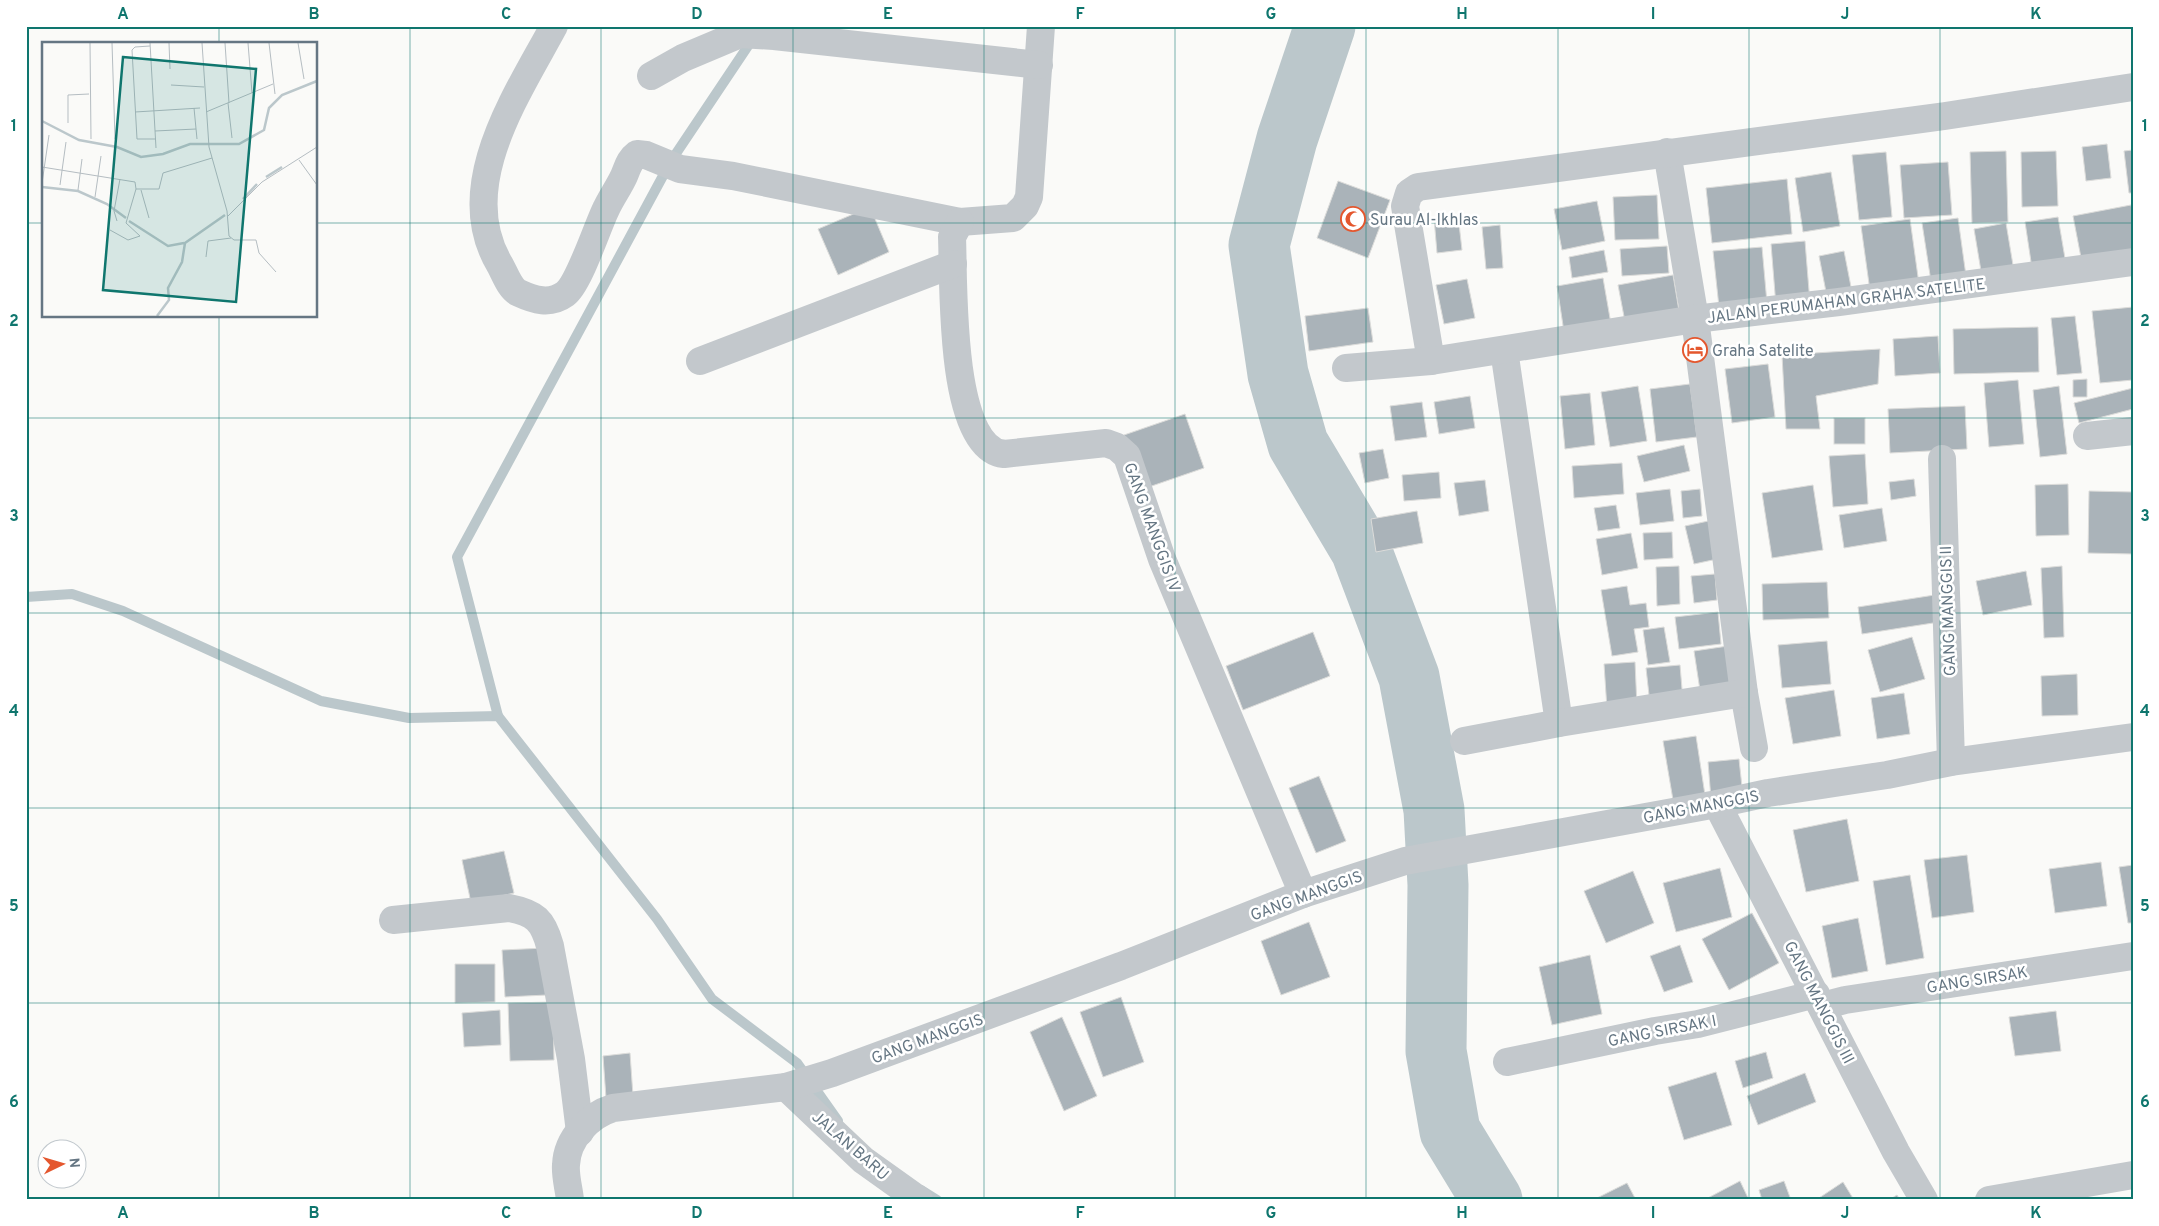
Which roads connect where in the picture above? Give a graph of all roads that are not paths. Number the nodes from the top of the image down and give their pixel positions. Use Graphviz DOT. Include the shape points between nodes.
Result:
graph roads {
  1 [pos="554,26"];
  2 [pos="1041,26"];
  3 [pos="1039,65"];
  4 [pos="651,76"];
  5 [pos="2133,87"];
  6 [pos="1667,152"];
  7 [pos="960,222"];
  8 [pos="2133,262"];
  9 [pos="954,264"];
  10 [pos="1695,319"];
  11 [pos="1504,350"];
  12 [pos="700,361"];
  13 [pos="1431,361"];
  14 [pos="1346,368"];
  15 [pos="2133,431"];
  16 [pos="2088,436"];
  17 [pos="1942,459"];
  18 [pos="1744,693"];
  19 [pos="1559,723"];
  20 [pos="2133,737"];
  21 [pos="1464,741"];
  22 [pos="1754,748"];
  23 [pos="1951,762"];
  24 [pos="1717,804"];
  25 [pos="1303,894"];
  26 [pos="393,920"];
  27 [pos="2133,956"];
  28 [pos="1819,1000"];
  29 [pos="1506,1062"];
  30 [pos="795,1084"];
  31 [pos="580,1132"];
  32 [pos="2133,1175"];
  33 [pos="570,1200"];
  34 [pos="919,1200"];
  35 [pos="1924,1200"];
  36 [pos="1989,1200"];
  1 -- 7 [label="street" via="491,151 484,187 483,218 492,252 515,291 534,300 553,300 567,293 630,159 637,154 680,169 733,176"];
  2 -- 3 [label="street"];
  3 -- 4 [label="street" via="740,34 683,58"];
  3 -- 7 [label="street" via="1029,196 1025,206 1013,218"];
  5 -- 6 [label="street" via="1945,116"];
  6 -- 10 [label="street"];
  6 -- 13 [label="street" via="1414,188 1406,199 1405,210"];
  7 -- 9 [label="street, GANG MANGGIS IV" via="952,237"];
  8 -- 10 [label="street, JALAN PERUMAHAN GRAHA SATELITE"];
  9 -- 12 [label="street"];
  9 -- 25 [label="street, GANG MANGGIS IV" via="959,377 974,429 995,453 1106,443 1127,456 1162,559"];
  10 -- 11 [label="street"];
  10 -- 18 [label="street, JALAN PERUMAHAN GRAHA SATELITE"];
  11 -- 13 [label="street"];
  11 -- 19 [label="street"];
  13 -- 14 [label="street"];
  15 -- 16 [label="street"];
  17 -- 23 [label="street, GANG MANGGIS II"];
  18 -- 19 [label="street"];
  18 -- 22 [label="street, JALAN PERUMAHAN GRAHA SATELITE"];
  19 -- 21 [label="street"];
  20 -- 23 [label="street, GANG MANGGIS"];
  23 -- 24 [label="street, GANG MANGGIS"];
  24 -- 25 [label="street, GANG MANGGIS" via="1405,861"];
  24 -- 28 [label="street, GANG MANGGIS III"];
  25 -- 30 [label="street, GANG MANGGIS" via="1121,966"];
  26 -- 31 [label="street" via="509,908 527,911 540,922 550,946 571,1058"];
  27 -- 28 [label="street, GANG SIRSAK" via="1855,999"];
  28 -- 29 [label="street, GANG SIRSAK I"];
  28 -- 35 [label="street, GANG MANGGIS III"];
  30 -- 31 [label="street, GANG MANGGIS" via="613,1108 602,1111"];
  30 -- 34 [label="street, JALAN BARU" via="862,1160"];
  31 -- 33 [label="street, GANG MANGGIS" via="566,1165"];
  32 -- 36 [label="street"];
}
